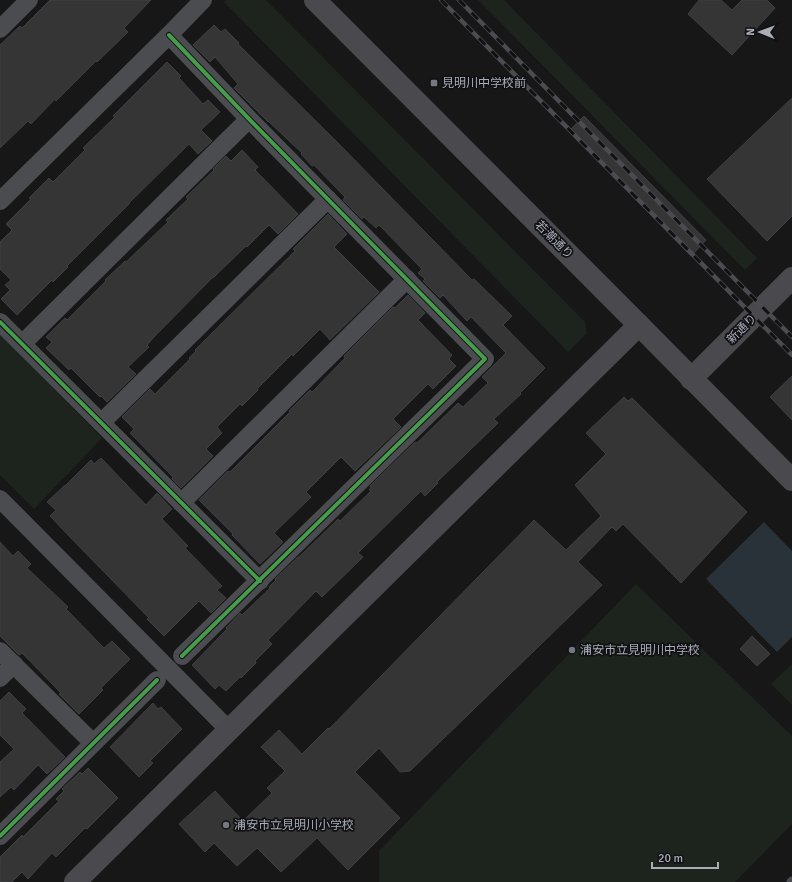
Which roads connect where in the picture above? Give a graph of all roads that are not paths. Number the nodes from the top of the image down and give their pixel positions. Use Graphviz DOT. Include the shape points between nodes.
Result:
graph roads {
  1 [pos="29,0"];
  2 [pos="203,0"];
  3 [pos="315,0"];
  4 [pos="0,29"];
  5 [pos="170,35"];
  6 [pos="249,119"];
  7 [pos="328,199"];
  8 [pos="0,201"];
  9 [pos="792,278"];
  10 [pos="407,279"];
  11 [pos="0,322"];
  12 [pos="639,325"];
  13 [pos="22,344"];
  14 [pos="691,379"];
  15 [pos="101,423"];
  16 [pos="792,480"];
  17 [pos="0,499"];
  18 [pos="181,503"];
  19 [pos="260,581"];
  20 [pos="0,651"];
  21 [pos="182,656"];
  22 [pos="14,664"];
  23 [pos="0,678"];
  24 [pos="157,680"];
  25 [pos="229,730"];
  26 [pos="92,743"];
  27 [pos="0,836"];
  28 [pos="75,882"];
  1 -- 4 [label="street"];
  2 -- 5 [label="street"];
  3 -- 12 [label="street, 若潮通り"];
  5 -- 6 [label="street"];
  5 -- 8 [label="street"];
  6 -- 7 [label="street"];
  6 -- 13 [label="street"];
  7 -- 10 [label="street"];
  7 -- 15 [label="street"];
  9 -- 14 [label="street, 新通り"];
  10 -- 18 [label="street"];
  10 -- 19 [label="street" via="485,359"];
  11 -- 13 [label="street"];
  12 -- 14 [label="street, 若潮通り"];
  12 -- 25 [label="street"];
  13 -- 15 [label="street"];
  14 -- 16 [label="street, 若潮通り"];
  15 -- 18 [label="street"];
  17 -- 25 [label="street"];
  18 -- 19 [label="street"];
  19 -- 21 [label="street"];
  20 -- 22 [label="street"];
  22 -- 23 [label="street"];
  22 -- 26 [label="street"];
  24 -- 26 [label="street"];
  25 -- 28 [label="street"];
  26 -- 27 [label="street"];
}
